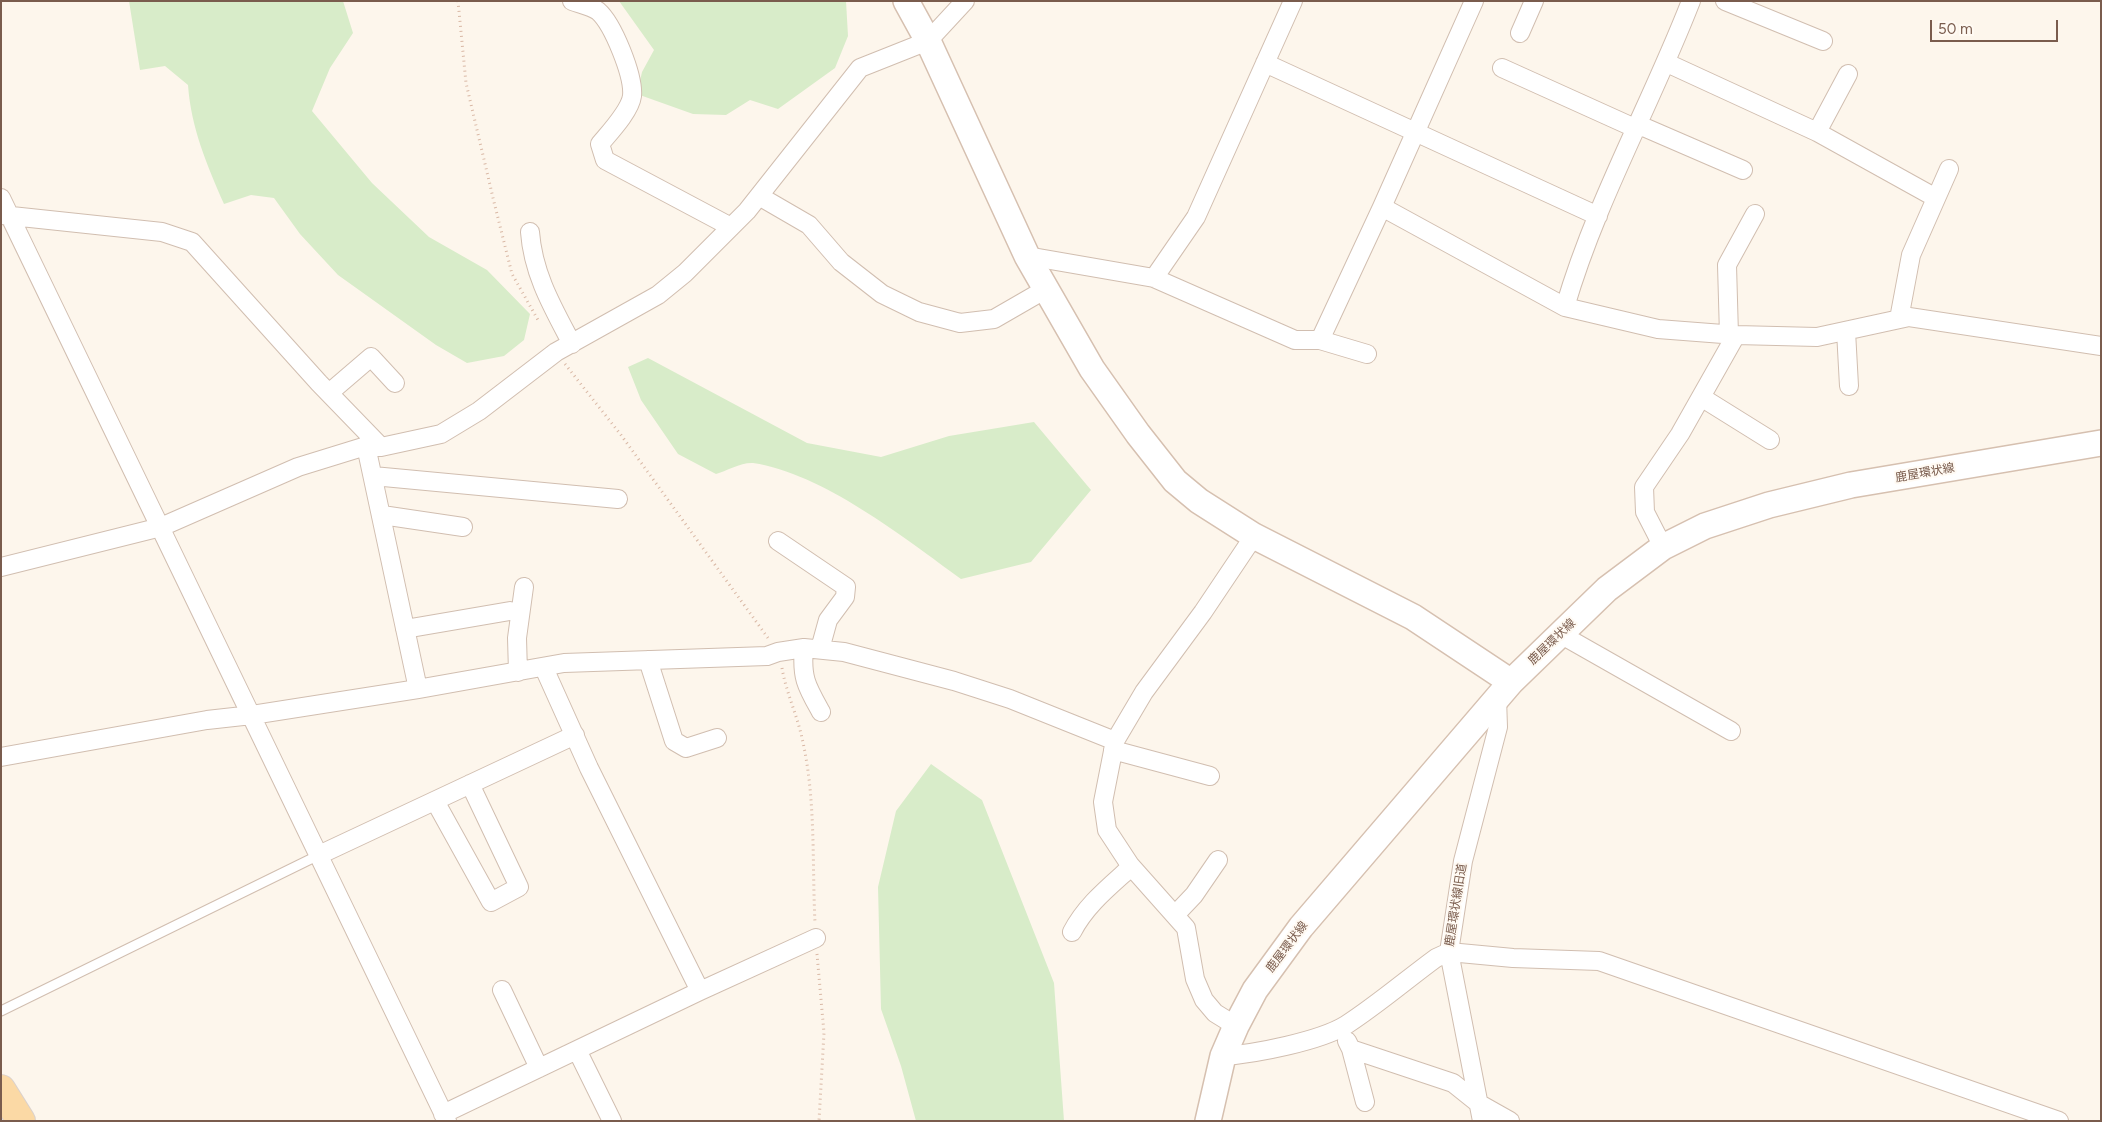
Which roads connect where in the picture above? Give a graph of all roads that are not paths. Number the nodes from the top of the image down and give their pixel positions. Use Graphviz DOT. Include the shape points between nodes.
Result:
graph roads {
  1 [pos="572,1"];
  2 [pos="906,1"];
  3 [pos="964,1"];
  4 [pos="1293,1"];
  5 [pos="1474,1"];
  6 [pos="1534,1"];
  7 [pos="1691,1"];
  8 [pos="1725,1"];
  9 [pos="1520,33"];
  10 [pos="928,41"];
  11 [pos="1823,41"];
  12 [pos="1265,63"];
  13 [pos="1666,64"];
  14 [pos="1502,68"];
  15 [pos="1848,74"];
  16 [pos="1638,127"];
  17 [pos="1416,132"];
  18 [pos="1817,132"];
  19 [pos="1737,162"];
  20 [pos="1949,169"];
  21 [pos="759,196"];
  22 [pos="1,198"];
  23 [pos="1936,198"];
  24 [pos="1382,207"];
  25 [pos="1755,214"];
  26 [pos="6,215"];
  27 [pos="1598,216"];
  28 [pos="731,227"];
  29 [pos="530,232"];
  30 [pos="1027,256"];
  31 [pos="1154,278"];
  32 [pos="1046,289"];
  33 [pos="1565,307"];
  34 [pos="1898,319"];
  35 [pos="1846,330"];
  36 [pos="1732,335"];
  37 [pos="1320,340"];
  38 [pos="572,344"];
  39 [pos="2101,346"];
  40 [pos="1367,354"];
  41 [pos="395,383"];
  42 [pos="1849,386"];
  43 [pos="329,393"];
  44 [pos="1701,397"];
  45 [pos="1770,440"];
  46 [pos="2101,443"];
  47 [pos="373,446"];
  48 [pos="373,476"];
  49 [pos="618,499"];
  50 [pos="382,515"];
  51 [pos="161,527"];
  52 [pos="463,527"];
  53 [pos="1254,536"];
  54 [pos="778,541"];
  55 [pos="1663,547"];
  56 [pos="1,567"];
  57 [pos="524,587"];
  58 [pos="510,611"];
  59 [pos="405,629"];
  60 [pos="1560,634"];
  61 [pos="812,648"];
  62 [pos="648,660"];
  63 [pos="544,668"];
  64 [pos="518,672"];
  65 [pos="418,689"];
  66 [pos="1504,690"];
  67 [pos="821,712"];
  68 [pos="252,715"];
  69 [pos="1730,731"];
  70 [pos="574,735"];
  71 [pos="717,738"];
  72 [pos="1114,745"];
  73 [pos="1,756"];
  74 [pos="1210,776"];
  75 [pos="470,784"];
  76 [pos="436,801"];
  77 [pos="319,856"];
  78 [pos="1218,860"];
  79 [pos="1131,867"];
  80 [pos="1174,916"];
  81 [pos="1072,932"];
  82 [pos="816,938"];
  83 [pos="1449,952"];
  84 [pos="502,990"];
  85 [pos="700,991"];
  86 [pos="1,1011"];
  87 [pos="1236,1026"];
  88 [pos="1339,1028"];
  89 [pos="1352,1049"];
  90 [pos="577,1050"];
  91 [pos="1223,1056"];
  92 [pos="539,1068"];
  93 [pos="1,1089"];
  94 [pos="1365,1102"];
  95 [pos="1478,1103"];
  96 [pos="445,1117"];
  97 [pos="21,1121"];
  98 [pos="612,1121"];
  99 [pos="1208,1121"];
  100 [pos="1482,1121"];
  101 [pos="1510,1121"];
  102 [pos="2059,1121"];
  1 -- 28 [label="street" via="598,11 630,71 632,97 618,123 600,144 604,160"];
  2 -- 10 [label="main road"];
  3 -- 10 [label="street"];
  4 -- 12 [label="street"];
  5 -- 17 [label="street"];
  6 -- 9 [label="street"];
  7 -- 13 [label="street"];
  8 -- 11 [label="street"];
  10 -- 21 [label="street" via="860,68"];
  10 -- 30 [label="main road"];
  12 -- 17 [label="street"];
  12 -- 31 [label="street" via="1196,217"];
  13 -- 16 [label="street"];
  13 -- 18 [label="street"];
  14 -- 16 [label="street"];
  15 -- 18 [label="street"];
  16 -- 19 [label="street"];
  16 -- 27 [label="street"];
  17 -- 24 [label="street"];
  17 -- 27 [label="street"];
  18 -- 23 [label="street"];
  20 -- 23 [label="street"];
  21 -- 28 [label="street"];
  21 -- 32 [label="street" via="809,224 841,262 882,294 919,312 960,323 994,320"];
  22 -- 26 [label="street"];
  23 -- 34 [label="street" via="1911,255"];
  24 -- 33 [label="street"];
  24 -- 37 [label="street"];
  25 -- 36 [label="street" via="1728,265"];
  26 -- 43 [label="street" via="162,232 192,242"];
  26 -- 51 [label="street"];
  27 -- 33 [label="street"];
  28 -- 38 [label="street" via="658,295"];
  29 -- 38 [label="street" via="542,289"];
  30 -- 31 [label="street"];
  30 -- 32 [label="main road"];
  31 -- 37 [label="street" via="1295,340"];
  32 -- 53 [label="main road" via="1092,369 1175,481"];
  33 -- 36 [label="street" via="1658,329"];
  34 -- 35 [label="street"];
  34 -- 39 [label="street" via="1909,317"];
  35 -- 36 [label="street" via="1817,336"];
  35 -- 42 [label="street"];
  36 -- 44 [label="street"];
  37 -- 40 [label="street"];
  38 -- 47 [label="street" via="556,352 479,411 441,434"];
  41 -- 43 [label="street" via="371,357"];
  43 -- 47 [label="street"];
  44 -- 45 [label="street"];
  44 -- 55 [label="street" via="1644,487 1645,512"];
  46 -- 55 [label="main road, 鹿屋環状線" via="1852,485 1769,505 1705,526"];
  47 -- 48 [label="street"];
  47 -- 51 [label="street" via="298,467"];
  48 -- 49 [label="street"];
  48 -- 50 [label="street"];
  50 -- 52 [label="street"];
  50 -- 59 [label="street"];
  51 -- 56 [label="street"];
  51 -- 68 [label="street"];
  53 -- 66 [label="main road" via="1413,616"];
  53 -- 72 [label="street" via="1144,692"];
  54 -- 61 [label="street" via="846,587 845,597"];
  55 -- 60 [label="main road, 鹿屋環状線" via="1608,589"];
  57 -- 64 [label="street" via="516,638"];
  58 -- 59 [label="street"];
  59 -- 65 [label="street"];
  60 -- 66 [label="main road, 鹿屋環状線"];
  60 -- 69 [label="street"];
  61 -- 62 [label="street" via="767,656"];
  61 -- 67 [label="street" via="802,666 804,682"];
  61 -- 72 [label="street" via="844,652 954,681 1010,699"];
  62 -- 63 [label="street" via="564,663"];
  62 -- 71 [label="street" via="674,741 686,748"];
  63 -- 64 [label="street"];
  63 -- 70 [label="street"];
  64 -- 65 [label="street"];
  65 -- 68 [label="street"];
  66 -- 83 [label="street, 鹿屋環状線旧道" via="1498,728 1463,861"];
  66 -- 87 [label="main road, 鹿屋環状線" via="1301,927 1255,990"];
  68 -- 73 [label="street"];
  68 -- 77 [label="street"];
  70 -- 75 [label="street"];
  70 -- 85 [label="street"];
  72 -- 74 [label="street"];
  72 -- 79 [label="street" via="1103,802 1107,830"];
  75 -- 76 [label="street"];
  75 -- 76 [label="street" via="519,887 491,902"];
  76 -- 77 [label="street"];
  77 -- 86 [label="lane"];
  77 -- 96 [label="street"];
  78 -- 80 [label="street" via="1194,895"];
  79 -- 80 [label="street"];
  79 -- 81 [label="street" via="1094,900"];
  80 -- 87 [label="street" via="1186,928 1195,979 1204,1000 1215,1013"];
  82 -- 85 [label="street"];
  83 -- 88 [label="street, 鹿屋環状線旧道"];
  83 -- 95 [label="street"];
  83 -- 102 [label="street" via="1599,961"];
  84 -- 92 [label="street"];
  85 -- 90 [label="street"];
  87 -- 91 [label="main road, 鹿屋環状線"];
  88 -- 89 [label="street"];
  88 -- 91 [label="street, 鹿屋環状線旧道" via="1251,1054"];
  89 -- 94 [label="street"];
  89 -- 95 [label="street" via="1453,1083"];
  90 -- 92 [label="street"];
  90 -- 98 [label="street"];
  91 -- 99 [label="main road, 鹿屋環状線"];
  92 -- 96 [label="street"];
  93 -- 97 [label="main road"];
  95 -- 100 [label="street"];
  95 -- 101 [label="street"];
}
